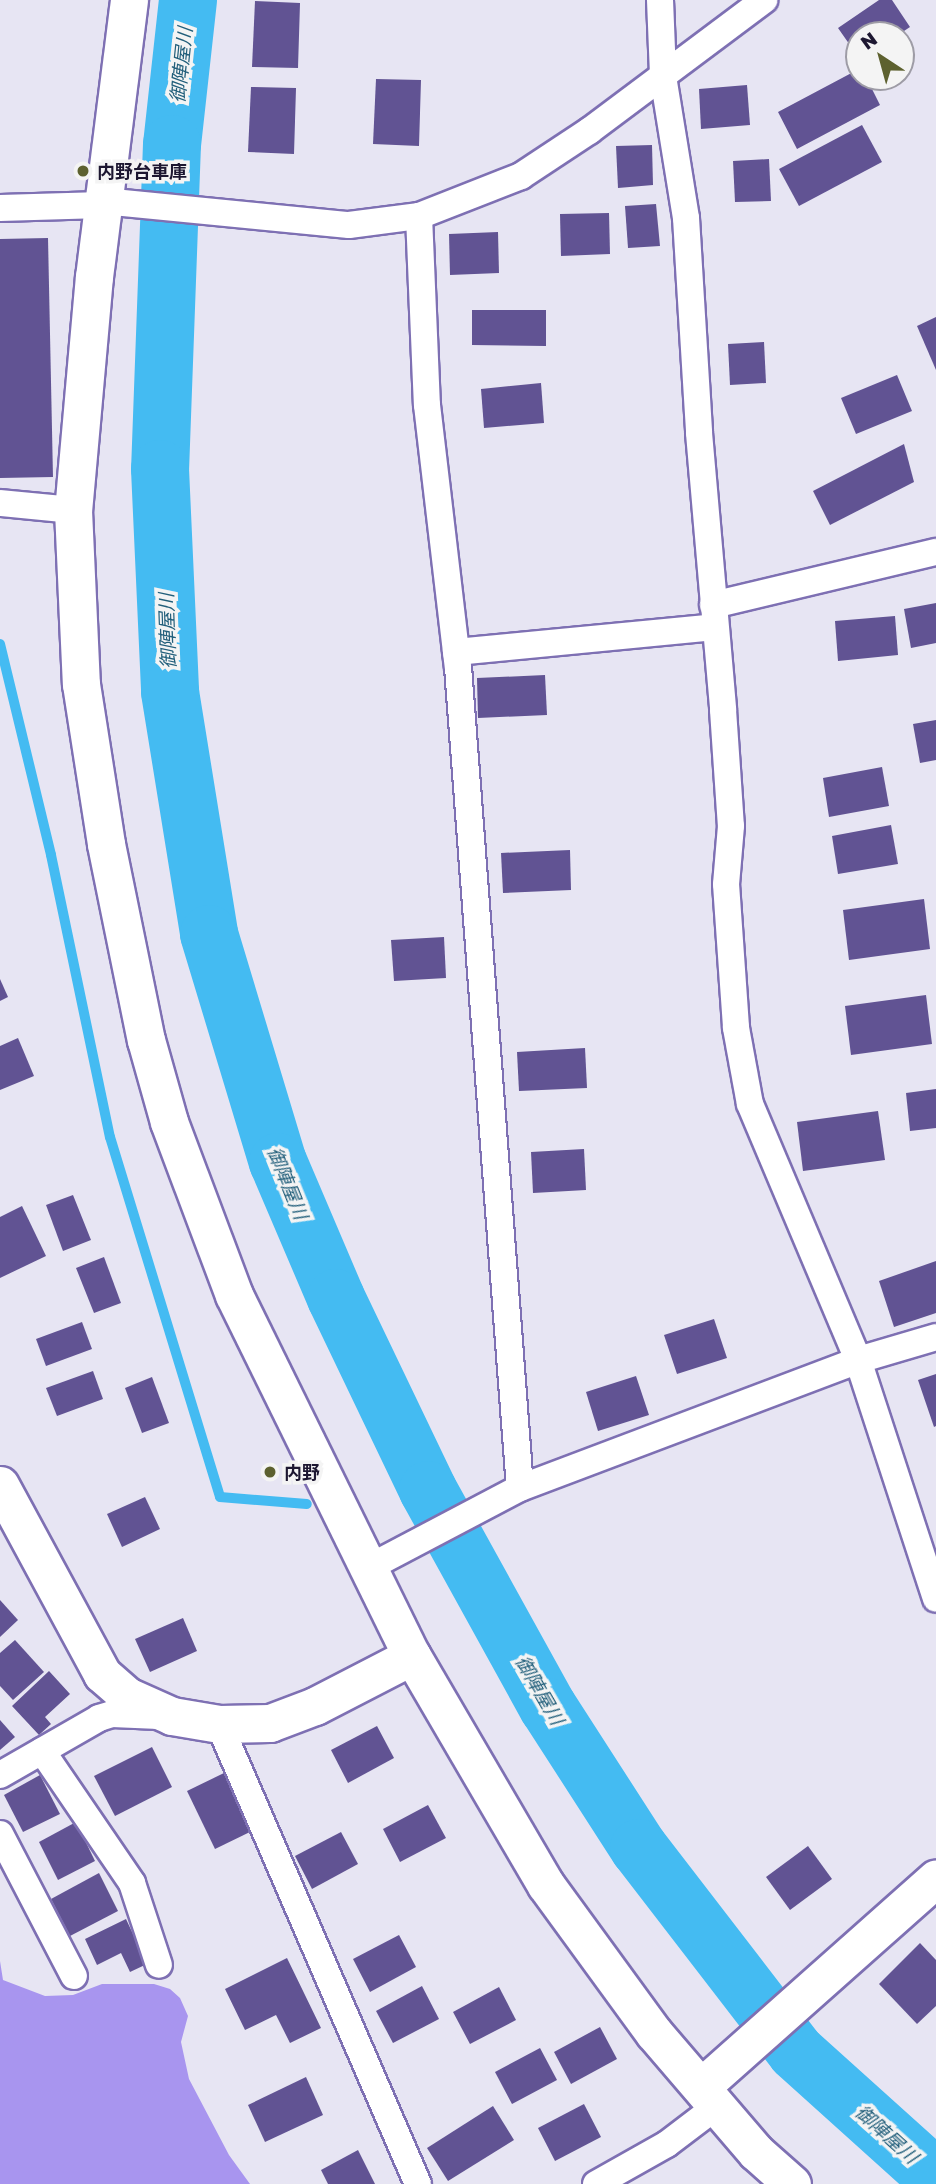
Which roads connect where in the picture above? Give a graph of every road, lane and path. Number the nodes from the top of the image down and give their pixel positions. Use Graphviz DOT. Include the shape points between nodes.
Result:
graph roads {
  1 [pos="130,0"];
  2 [pos="660,0"];
  3 [pos="764,0"];
  4 [pos="663,76"];
  5 [pos="111,203"];
  6 [pos="0,208"];
  7 [pos="419,216"];
  8 [pos="0,503"];
  9 [pos="73,510"];
  10 [pos="936,552"];
  11 [pos="714,616"];
  12 [pos="456,652"];
  13 [pos="936,1337"];
  14 [pos="858,1360"];
  15 [pos="0,1485"];
  16 [pos="520,1488"];
  17 [pos="382,1560"];
  18 [pos="936,1599"];
  19 [pos="412,1656"];
  20 [pos="172,1716"];
  21 [pos="219,1724"];
  22 [pos="42,1751"];
  23 [pos="0,1776"];
  24 [pos="0,1834"];
  25 [pos="936,1878"];
  26 [pos="159,1965"];
  27 [pos="74,1976"];
  28 [pos="714,2086"];
  29 [pos="418,2184"];
  30 [pos="596,2184"];
  31 [pos="792,2184"];
  1 -- 5 [label="street"];
  2 -- 4 [label="street"];
  3 -- 4 [label="street"];
  4 -- 7 [label="street" via="521,176"];
  4 -- 11 [label="street" via="686,218"];
  5 -- 6 [label="street"];
  5 -- 7 [label="street" via="349,225"];
  5 -- 9 [label="street"];
  7 -- 12 [label="street" via="428,405"];
  8 -- 9 [label="street"];
  9 -- 17 [label="street" via="81,684 106,844 146,1040 169,1122 234,1295"];
  10 -- 11 [label="street"];
  11 -- 12 [label="street"];
  11 -- 14 [label="street" via="731,826 726,884 735,1015 750,1104"];
  12 -- 16 [label="street"];
  13 -- 14 [label="street"];
  14 -- 16 [label="street"];
  14 -- 18 [label="street"];
  15 -- 20 [label="street" via="102,1675 127,1696"];
  16 -- 17 [label="street"];
  17 -- 19 [label="street"];
  19 -- 21 [label="street" via="293,1717 270,1723"];
  19 -- 28 [label="street" via="546,1885 654,2034"];
  20 -- 21 [label="street"];
  20 -- 22 [label="street" via="112,1714"];
  21 -- 29 [label="street"];
  22 -- 23 [label="street"];
  22 -- 26 [label="street" via="132,1883"];
  24 -- 27 [label="street"];
  25 -- 28 [label="street" via="813,1987"];
  28 -- 30 [label="street" via="667,2144"];
  28 -- 31 [label="street" via="756,2152"];
}
